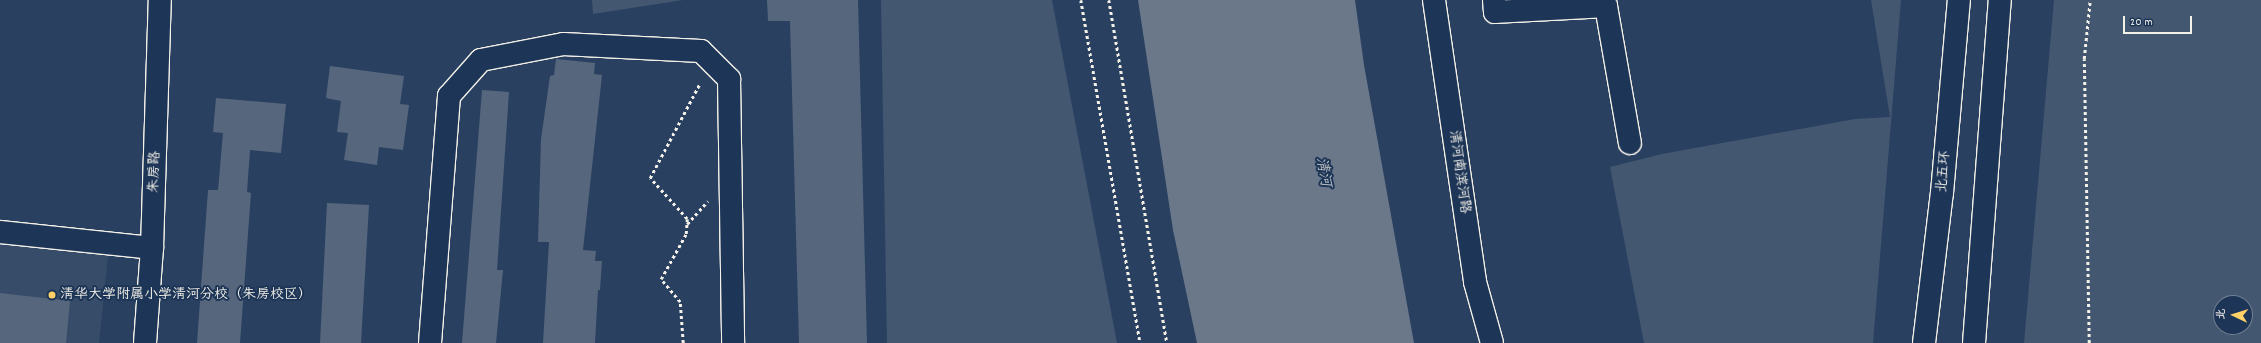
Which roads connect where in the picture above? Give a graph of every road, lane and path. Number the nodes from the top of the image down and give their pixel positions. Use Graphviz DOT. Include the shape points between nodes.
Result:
graph roads {
  1 [pos="160,0"];
  2 [pos="1082,0"];
  3 [pos="1109,0"];
  4 [pos="1434,0"];
  5 [pos="1494,0"];
  6 [pos="1959,0"];
  7 [pos="2000,0"];
  8 [pos="2090,0"];
  9 [pos="712,61"];
  10 [pos="1630,143"];
  11 [pos="0,232"];
  12 [pos="152,248"];
  13 [pos="145,343"];
  14 [pos="430,343"];
  15 [pos="683,343"];
  16 [pos="733,343"];
  17 [pos="1140,343"];
  18 [pos="1167,343"];
  19 [pos="1492,343"];
  20 [pos="1924,343"];
  21 [pos="1974,343"];
  22 [pos="2089,343"];
  1 -- 12 [label="main road, 朱房路"];
  2 -- 17 [label="path"];
  3 -- 18 [label="path"];
  4 -- 19 [label="main road, 清河南滨河路" via="1475,282"];
  5 -- 10 [label="main road" via="1495,12 1606,6"];
  6 -- 20 [label="main road, 北五环" via="1942,193"];
  7 -- 21 [label="main road"];
  8 -- 22 [label="path" via="2084,59"];
  9 -- 14 [label="main road" via="701,50 563,44 481,60 449,96"];
  9 -- 15 [label="path" via="650,178 687,219 686,234 661,279 680,302"];
  9 -- 16 [label="main road" via="729,79"];
  11 -- 12 [label="main road"];
  12 -- 13 [label="main road, 朱房路"];
}
